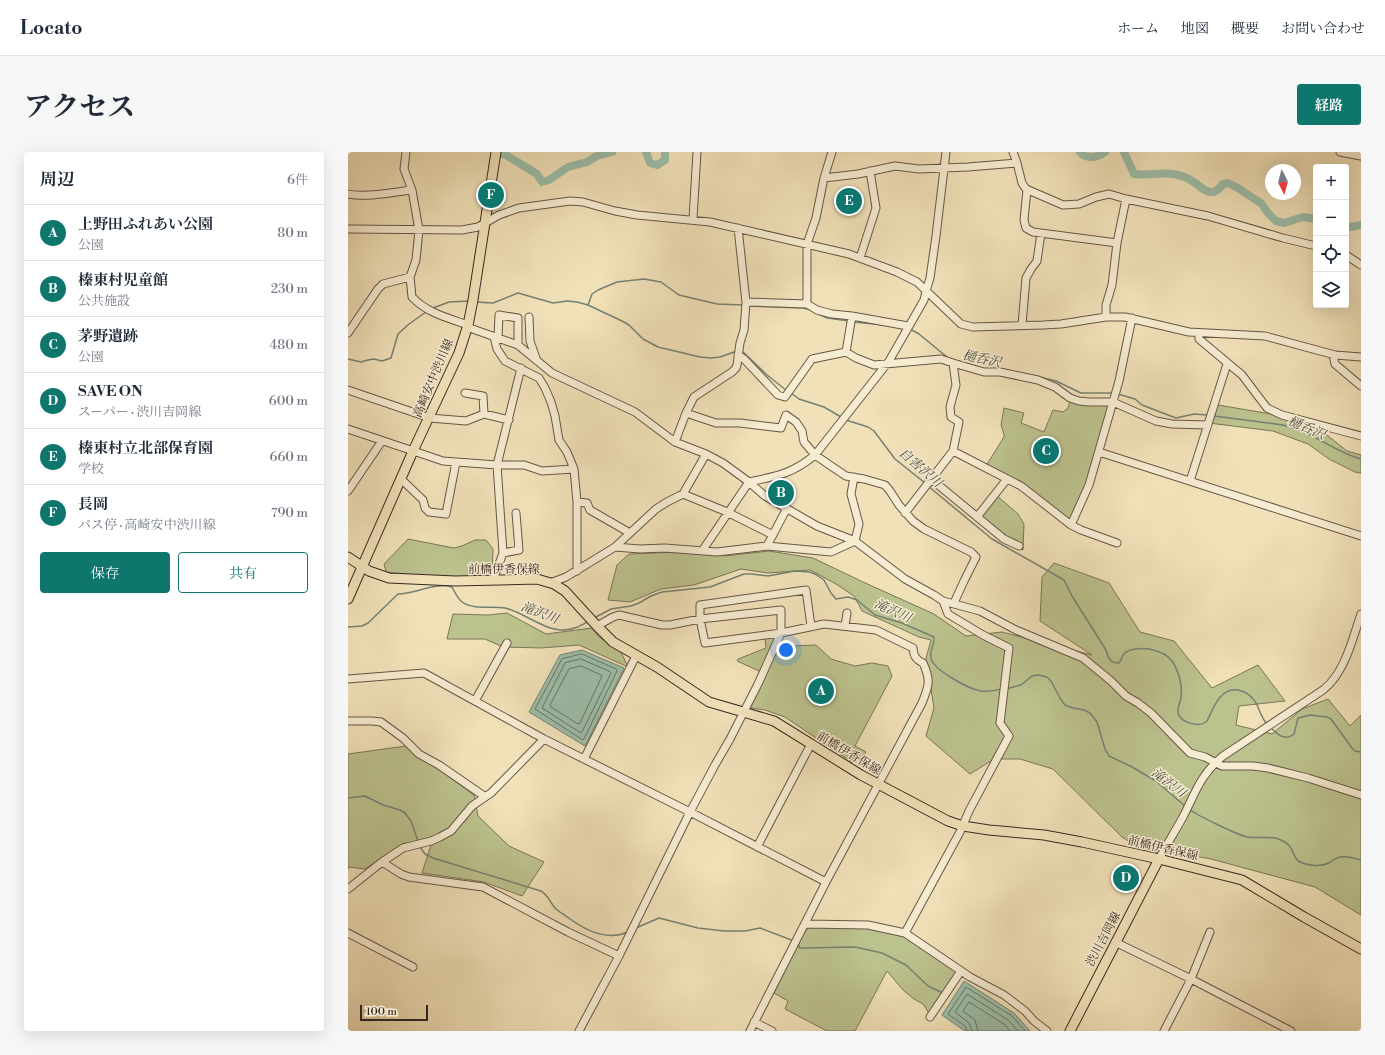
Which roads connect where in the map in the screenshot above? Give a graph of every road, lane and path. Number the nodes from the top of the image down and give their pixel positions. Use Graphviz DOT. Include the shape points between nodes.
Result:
graph roads {
  1 [pos="406,152"];
  2 [pos="496,152"];
  3 [pos="697,152"];
  4 [pos="832,152"];
  5 [pos="946,152"];
  6 [pos="1013,152"];
  7 [pos="1340,152"];
  8 [pos="1361,156"];
  9 [pos="1017,163"];
  10 [pos="943,168"];
  11 [pos="870,171"];
  12 [pos="824,178"];
  13 [pos="412,190"];
  14 [pos="1027,190"];
  15 [pos="348,194"];
  16 [pos="1126,199"];
  17 [pos="694,219"];
  18 [pos="485,222"];
  19 [pos="738,228"];
  20 [pos="348,229"];
  21 [pos="419,230"];
  22 [pos="1041,233"];
  23 [pos="1117,243"];
  24 [pos="807,244"];
  25 [pos="1313,245"];
  26 [pos="1349,257"];
  27 [pos="860,258"];
  28 [pos="1361,265"];
  29 [pos="410,277"];
  30 [pos="926,291"];
  31 [pos="746,302"];
  32 [pos="807,304"];
  33 [pos="852,316"];
  34 [pos="529,317"];
  35 [pos="1106,317"];
  36 [pos="1132,318"];
  37 [pos="1022,325"];
  38 [pos="467,326"];
  39 [pos="908,326"];
  40 [pos="348,333"];
  41 [pos="1198,334"];
  42 [pos="496,337"];
  43 [pos="518,345"];
  44 [pos="846,352"];
  45 [pos="738,355"];
  46 [pos="1333,355"];
  47 [pos="1361,357"];
  48 [pos="537,361"];
  49 [pos="953,363"];
  50 [pos="1227,364"];
  51 [pos="885,365"];
  52 [pos="521,368"];
  53 [pos="1361,386"];
  54 [pos="348,390"];
  55 [pos="466,393"];
  56 [pos="1114,402"];
  57 [pos="686,413"];
  58 [pos="484,414"];
  59 [pos="430,418"];
  60 [pos="509,420"];
  61 [pos="1208,425"];
  62 [pos="348,430"];
  63 [pos="1361,436"];
  64 [pos="382,441"];
  65 [pos="675,442"];
  66 [pos="413,451"];
  67 [pos="953,451"];
  68 [pos="1099,452"];
  69 [pos="706,454"];
  70 [pos="815,455"];
  71 [pos="456,462"];
  72 [pos="497,465"];
  73 [pos="574,469"];
  74 [pos="854,477"];
  75 [pos="401,479"];
  76 [pos="930,479"];
  77 [pos="1007,479"];
  78 [pos="1190,481"];
  79 [pos="749,482"];
  80 [pos="348,491"];
  81 [pos="683,494"];
  82 [pos="577,502"];
  83 [pos="788,508"];
  84 [pos="727,512"];
  85 [pos="516,513"];
  86 [pos="905,513"];
  87 [pos="977,517"];
  88 [pos="1071,525"];
  89 [pos="630,533"];
  90 [pos="773,535"];
  91 [pos="1361,536"];
  92 [pos="855,541"];
  93 [pos="1117,543"];
  94 [pos="615,546"];
  95 [pos="767,546"];
  96 [pos="1019,546"];
  97 [pos="702,551"];
  98 [pos="503,553"];
  99 [pos="348,557"];
  100 [pos="362,568"];
  101 [pos="577,571"];
  102 [pos="493,580"];
  103 [pos="550,583"];
  104 [pos="348,599"];
  105 [pos="943,601"];
  106 [pos="954,603"];
  107 [pos="847,612"];
  108 [pos="1361,614"];
  109 [pos="700,619"];
  110 [pos="596,625"];
  111 [pos="811,626"];
  112 [pos="845,626"];
  113 [pos="781,633"];
  114 [pos="507,643"];
  115 [pos="636,656"];
  116 [pos="348,679"];
  117 [pos="475,701"];
  118 [pos="744,713"];
  119 [pos="348,721"];
  120 [pos="544,739"];
  121 [pos="811,744"];
  122 [pos="584,759"];
  123 [pos="1216,762"];
  124 [pos="878,784"];
  125 [pos="1361,795"];
  126 [pos="484,796"];
  127 [pos="690,812"];
  128 [pos="963,826"];
  129 [pos="757,847"];
  130 [pos="1158,859"];
  131 [pos="382,862"];
  132 [pos="826,882"];
  133 [pos="348,889"];
  134 [pos="806,924"];
  135 [pos="1210,932"];
  136 [pos="348,933"];
  137 [pos="905,933"];
  138 [pos="1115,942"];
  139 [pos="1361,948"];
  140 [pos="619,956"];
  141 [pos="413,967"];
  142 [pos="961,971"];
  143 [pos="1191,979"];
  144 [pos="930,1017"];
  145 [pos="754,1022"];
  146 [pos="1281,1029"];
  147 [pos="579,1031"];
  148 [pos="750,1031"];
  149 [pos="772,1031"];
  150 [pos="1047,1031"];
  151 [pos="1070,1031"];
  152 [pos="1164,1031"];
  153 [pos="1291,1031"];
  1 -- 13 [label="street" via="404,169"];
  2 -- 18 [label="main road, 高崎安中渋川線"];
  3 -- 17 [label="street"];
  4 -- 12 [label="street"];
  5 -- 10 [label="street"];
  6 -- 9 [label="street"];
  7 -- 8 [label="street"];
  9 -- 10 [label="street"];
  9 -- 14 [label="street" via="1022,183"];
  10 -- 11 [label="street" via="894,166"];
  10 -- 30 [label="street" via="936,236"];
  11 -- 12 [label="street"];
  11 -- 27 [label="street" via="876,208"];
  12 -- 24 [label="street" via="816,218"];
  13 -- 15 [label="street"];
  13 -- 21 [label="street"];
  14 -- 16 [label="street" via="1063,205 1079,204 1109,194"];
  14 -- 22 [label="street" via="1024,220 1026,228"];
  16 -- 23 [label="street"];
  16 -- 25 [label="street" via="1208,216"];
  17 -- 18 [label="street" via="637,215 570,201 519,208"];
  17 -- 19 [label="street"];
  18 -- 21 [label="street" via="478,227 462,230"];
  18 -- 38 [label="main road, 高崎安中渋川線"];
  19 -- 24 [label="street"];
  19 -- 31 [label="street"];
  20 -- 21 [label="street"];
  21 -- 29 [label="street" via="416,260"];
  22 -- 23 [label="street"];
  22 -- 37 [label="street" via="1037,261 1026,278"];
  23 -- 35 [label="street"];
  24 -- 27 [label="street"];
  24 -- 32 [label="street"];
  26 -- 28 [label="street"];
  27 -- 30 [label="street" via="905,275"];
  29 -- 38 [label="street" via="412,297 434,313"];
  29 -- 40 [label="street" via="383,284"];
  30 -- 37 [label="street" via="961,324 973,327"];
  30 -- 39 [label="street" via="924,300"];
  31 -- 32 [label="street"];
  31 -- 45 [label="street" via="744,330"];
  32 -- 33 [label="street" via="816,310"];
  33 -- 39 [label="street"];
  33 -- 44 [label="street"];
  34 -- 48 [label="street" via="530,341"];
  35 -- 36 [label="street"];
  35 -- 37 [label="street" via="1062,324"];
  36 -- 41 [label="street"];
  36 -- 56 [label="street"];
  38 -- 42 [label="street"];
  38 -- 59 [label="main road, 高崎安中渋川線" via="459,353"];
  39 -- 51 [label="street" via="897,349"];
  41 -- 46 [label="street" via="1264,336"];
  41 -- 50 [label="street" via="1199,339"];
  42 -- 43 [label="street"];
  42 -- 43 [label="street" via="500,315 518,318"];
  42 -- 52 [label="street" via="497,349 505,361"];
  43 -- 48 [label="street"];
  44 -- 45 [label="street" via="812,359 785,397 778,395"];
  44 -- 51 [label="street" via="874,365"];
  45 -- 57 [label="street" via="736,368 694,397"];
  46 -- 47 [label="street"];
  46 -- 53 [label="street" via="1335,364"];
  48 -- 65 [label="street" via="552,373 635,412"];
  49 -- 51 [label="street" via="941,359"];
  49 -- 56 [label="street" via="984,372 1000,372 1046,383 1079,401"];
  49 -- 67 [label="street" via="956,385 950,407 951,417 959,422"];
  50 -- 61 [label="street"];
  50 -- 63 [label="street" via="1242,375 1267,408 1282,415"];
  51 -- 70 [label="street"];
  52 -- 60 [label="street"];
  52 -- 73 [label="street" via="539,378 545,388 555,416 559,440"];
  54 -- 59 [label="street"];
  55 -- 58 [label="street" via="483,396"];
  56 -- 61 [label="street" via="1156,421"];
  56 -- 68 [label="street"];
  57 -- 65 [label="street"];
  57 -- 70 [label="street" via="716,423 740,422 781,428 786,415 796,422 802,431 804,442"];
  58 -- 59 [label="street" via="466,421"];
  58 -- 60 [label="street"];
  59 -- 66 [label="main road, 高崎安中渋川線"];
  60 -- 72 [label="street"];
  61 -- 78 [label="street"];
  62 -- 64 [label="street"];
  64 -- 66 [label="street"];
  64 -- 80 [label="street"];
  65 -- 69 [label="street"];
  66 -- 71 [label="street" via="443,461"];
  66 -- 75 [label="main road, 高崎安中渋川線"];
  67 -- 76 [label="street"];
  67 -- 77 [label="street"];
  68 -- 78 [label="street"];
  68 -- 88 [label="street" via="1089,485"];
  69 -- 79 [label="street"];
  69 -- 81 [label="street"];
  70 -- 74 [label="street" via="846,476"];
  70 -- 79 [label="street" via="803,465 786,473"];
  71 -- 72 [label="street"];
  71 -- 75 [label="street" via="446,514 429,512 423,500"];
  72 -- 73 [label="street" via="524,465 542,471"];
  72 -- 98 [label="street"];
  73 -- 82 [label="street"];
  74 -- 86 [label="street" via="885,485"];
  74 -- 92 [label="street" via="850,494 859,524"];
  75 -- 100 [label="main road, 高崎安中渋川線"];
  76 -- 86 [label="street"];
  76 -- 87 [label="street"];
  77 -- 87 [label="street"];
  77 -- 88 [label="street" via="1021,486"];
  78 -- 91 [label="street"];
  79 -- 83 [label="street" via="765,496"];
  79 -- 84 [label="street"];
  81 -- 84 [label="street"];
  81 -- 89 [label="street" via="656,509"];
  82 -- 89 [label="street" via="586,503 590,510"];
  82 -- 101 [label="street"];
  83 -- 90 [label="street"];
  83 -- 92 [label="street" via="816,526"];
  84 -- 90 [label="street"];
  84 -- 97 [label="street"];
  85 -- 98 [label="street" via="519,550"];
  86 -- 106 [label="street" via="924,529 960,546 976,557"];
  87 -- 96 [label="street" via="1004,539"];
  88 -- 93 [label="street"];
  89 -- 94 [label="street"];
  90 -- 95 [label="street"];
  92 -- 95 [label="street" via="831,552"];
  92 -- 105 [label="street" via="905,579"];
  94 -- 97 [label="street"];
  94 -- 101 [label="street"];
  95 -- 97 [label="street" via="717,552"];
  98 -- 102 [label="street"];
  99 -- 100 [label="main road, 前橋伊香保線"];
  100 -- 102 [label="main road, 前橋伊香保線" via="389,578"];
  100 -- 104 [label="main road, 高崎安中渋川線"];
  101 -- 103 [label="street"];
  102 -- 103 [label="main road, 前橋伊香保線" via="536,579"];
  103 -- 110 [label="main road, 前橋伊香保線" via="565,591"];
  105 -- 106 [label="street"];
  105 -- 128 [label="street" via="948,614 1008,648 1000,723 1009,736"];
  106 -- 123 [label="street" via="980,611 1016,630 1083,658 1111,680 1126,696 1151,713 1190,753"];
  107 -- 112 [label="street"];
  108 -- 123 [label="street" via="1342,667 1334,680"];
  109 -- 110 [label="street" via="662,625 619,615"];
  109 -- 111 [label="street" via="700,605 806,590"];
  109 -- 113 [label="street" via="705,643"];
  109 -- 113 [label="street" via="781,610"];
  110 -- 115 [label="main road, 前橋伊香保線" via="613,642"];
  111 -- 112 [label="street"];
  111 -- 113 [label="street"];
  112 -- 124 [label="street" via="876,630 913,648 914,656 923,663 929,679 922,703"];
  113 -- 118 [label="street"];
  114 -- 117 [label="street"];
  115 -- 118 [label="main road, 前橋伊香保線" via="709,702"];
  115 -- 122 [label="street"];
  116 -- 117 [label="street" via="424,673"];
  117 -- 120 [label="street"];
  118 -- 121 [label="main road, 前橋伊香保線" via="774,721"];
  118 -- 127 [label="street"];
  119 -- 126 [label="street" via="381,722 419,754"];
  120 -- 122 [label="street"];
  120 -- 126 [label="street"];
  121 -- 124 [label="main road, 前橋伊香保線"];
  121 -- 129 [label="street"];
  122 -- 127 [label="street"];
  123 -- 125 [label="street" via="1222,766 1268,768"];
  123 -- 130 [label="street" via="1207,771"];
  124 -- 128 [label="main road, 前橋伊香保線" via="938,816"];
  124 -- 132 [label="street"];
  126 -- 131 [label="street" via="451,831 431,841 403,848"];
  127 -- 129 [label="street"];
  127 -- 140 [label="street"];
  128 -- 130 [label="main road, 前橋伊香保線" via="1044,835"];
  128 -- 137 [label="street"];
  129 -- 132 [label="street"];
  130 -- 138 [label="main road, 渋川吉岡線"];
  130 -- 139 [label="main road, 前橋伊香保線" via="1242,880"];
  131 -- 133 [label="street"];
  131 -- 140 [label="street" via="409,877 483,887"];
  132 -- 134 [label="street"];
  134 -- 137 [label="street" via="868,925"];
  134 -- 145 [label="street"];
  135 -- 143 [label="street"];
  136 -- 141 [label="street"];
  137 -- 142 [label="street"];
  138 -- 143 [label="street"];
  138 -- 151 [label="main road, 渋川吉岡線"];
  140 -- 147 [label="street"];
  142 -- 144 [label="street"];
  142 -- 150 [label="street" via="1004,995"];
  143 -- 146 [label="street"];
  143 -- 152 [label="street"];
  145 -- 148 [label="street"];
  145 -- 149 [label="street"];
  146 -- 153 [label="street"];
}
